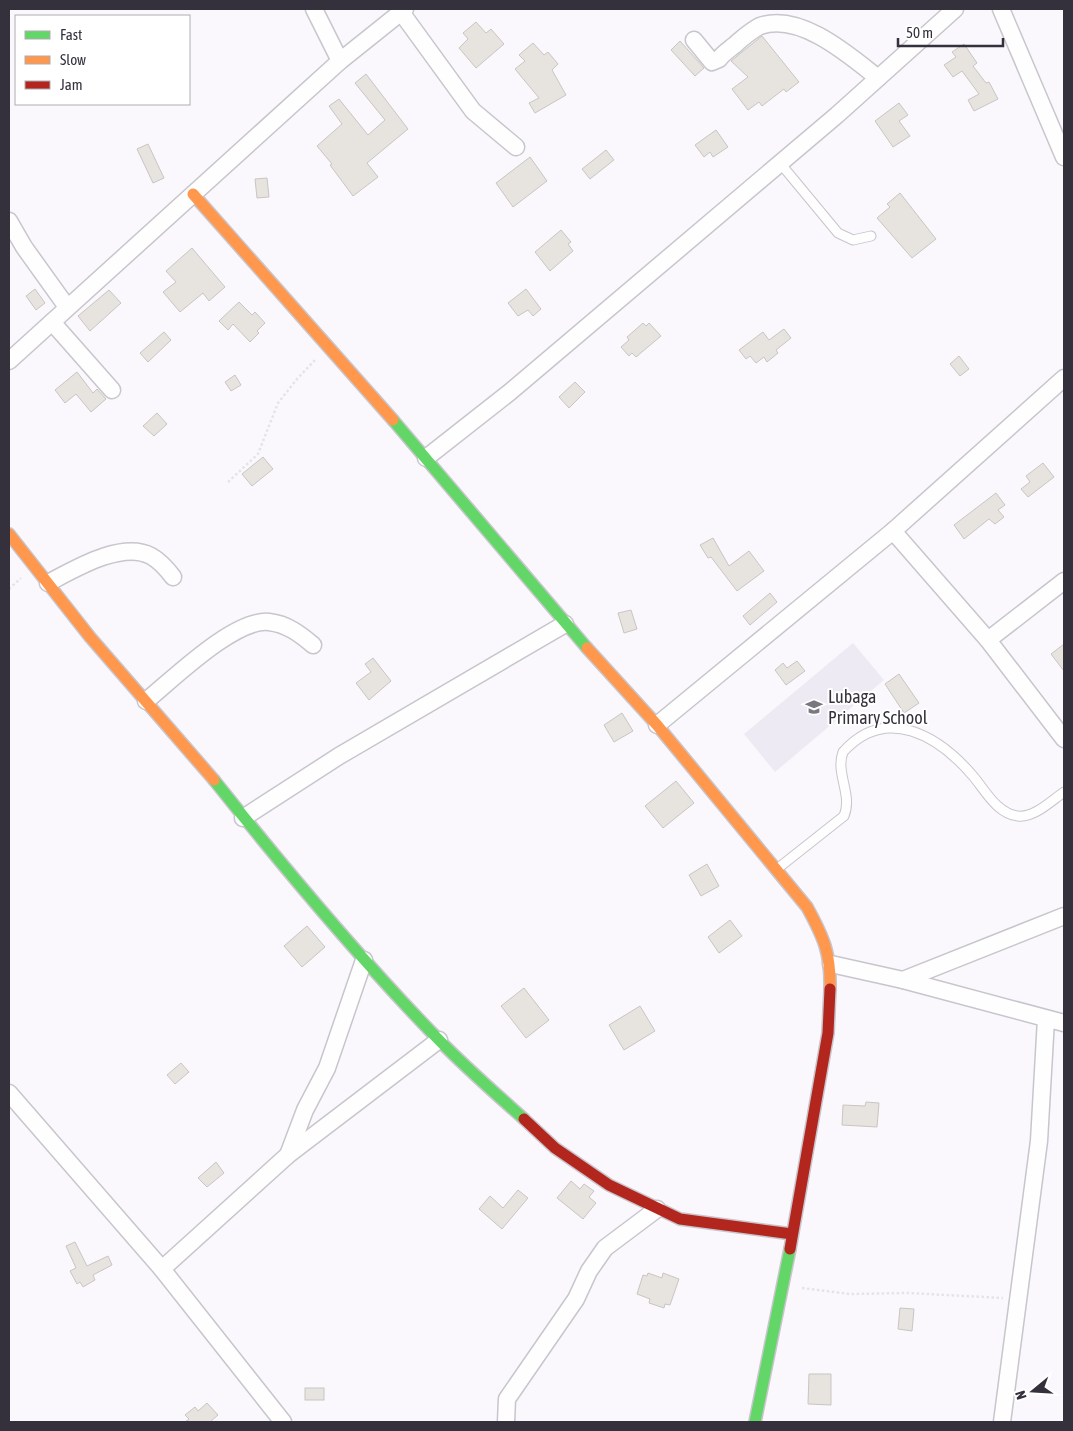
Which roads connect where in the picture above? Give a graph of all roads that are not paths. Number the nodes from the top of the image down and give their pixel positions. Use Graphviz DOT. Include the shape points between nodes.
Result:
graph roads {
  1 [pos="314,9"];
  2 [pos="955,9"];
  3 [pos="1001,9"];
  4 [pos="403,11"];
  5 [pos="694,40"];
  6 [pos="340,61"];
  7 [pos="878,78"];
  8 [pos="516,147"];
  9 [pos="1064,157"];
  10 [pos="780,164"];
  11 [pos="193,194"];
  12 [pos="9,221"];
  13 [pos="871,236"];
  14 [pos="67,307"];
  15 [pos="52,322"];
  16 [pos="9,360"];
  17 [pos="1064,378"];
  18 [pos="112,390"];
  19 [pos="426,458"];
  20 [pos="893,531"];
  21 [pos="9,534"];
  22 [pos="173,577"];
  23 [pos="1064,581"];
  24 [pos="48,583"];
  25 [pos="565,624"];
  26 [pos="988,640"];
  27 [pos="313,645"];
  28 [pos="146,701"];
  29 [pos="657,725"];
  30 [pos="1064,739"];
  31 [pos="1064,792"];
  32 [pos="243,818"];
  33 [pos="777,869"];
  34 [pos="1064,916"];
  35 [pos="364,960"];
  36 [pos="831,964"];
  37 [pos="903,980"];
  38 [pos="1046,1019"];
  39 [pos="1064,1023"];
  40 [pos="438,1040"];
  41 [pos="9,1093"];
  42 [pos="288,1155"];
  43 [pos="657,1209"];
  44 [pos="792,1234"];
  45 [pos="162,1269"];
  46 [pos="283,1422"];
  47 [pos="506,1422"];
  48 [pos="755,1422"];
  49 [pos="1002,1422"];
  1 -- 6 [label="street"];
  2 -- 7 [label="street"];
  3 -- 9 [label="street"];
  4 -- 6 [label="street"];
  4 -- 8 [label="street" via="473,111"];
  5 -- 7 [label="street" via="712,62 719,60 760,26 791,25 843,49"];
  6 -- 11 [label="street"];
  7 -- 10 [label="street"];
  10 -- 13 [label="lane" via="838,232 853,240"];
  10 -- 19 [label="street" via="510,392"];
  11 -- 14 [label="street"];
  11 -- 19 [label="street"];
  12 -- 14 [label="street"];
  14 -- 15 [label="street"];
  15 -- 16 [label="street"];
  15 -- 18 [label="street"];
  17 -- 20 [label="street"];
  19 -- 25 [label="street"];
  20 -- 26 [label="street"];
  20 -- 29 [label="street"];
  21 -- 24 [label="street"];
  22 -- 24 [label="street" via="149,554 130,552 88,562"];
  23 -- 26 [label="street"];
  24 -- 28 [label="street"];
  25 -- 29 [label="street"];
  25 -- 32 [label="street" via="339,756"];
  26 -- 30 [label="street"];
  27 -- 28 [label="street" via="294,630 278,624 249,624 229,634"];
  28 -- 32 [label="street"];
  29 -- 33 [label="street"];
  31 -- 33 [label="lane" via="1035,812 1016,816 1005,812 966,768 934,741 908,728 877,730 843,752 840,770 846,795 844,816"];
  32 -- 35 [label="street"];
  33 -- 36 [label="street" via="808,907 822,935"];
  34 -- 37 [label="street"];
  35 -- 40 [label="street"];
  35 -- 42 [label="street" via="327,1068"];
  36 -- 37 [label="street"];
  36 -- 44 [label="street" via="828,1033"];
  37 -- 38 [label="street"];
  38 -- 39 [label="street"];
  38 -- 49 [label="street" via="1039,1141"];
  40 -- 42 [label="street"];
  40 -- 43 [label="street" via="555,1148 609,1185"];
  41 -- 45 [label="street"];
  42 -- 45 [label="street"];
  43 -- 44 [label="street" via="695,1222"];
  43 -- 47 [label="street" via="605,1248 595,1262 576,1299 507,1399"];
  44 -- 48 [label="street"];
  45 -- 46 [label="street"];
}
